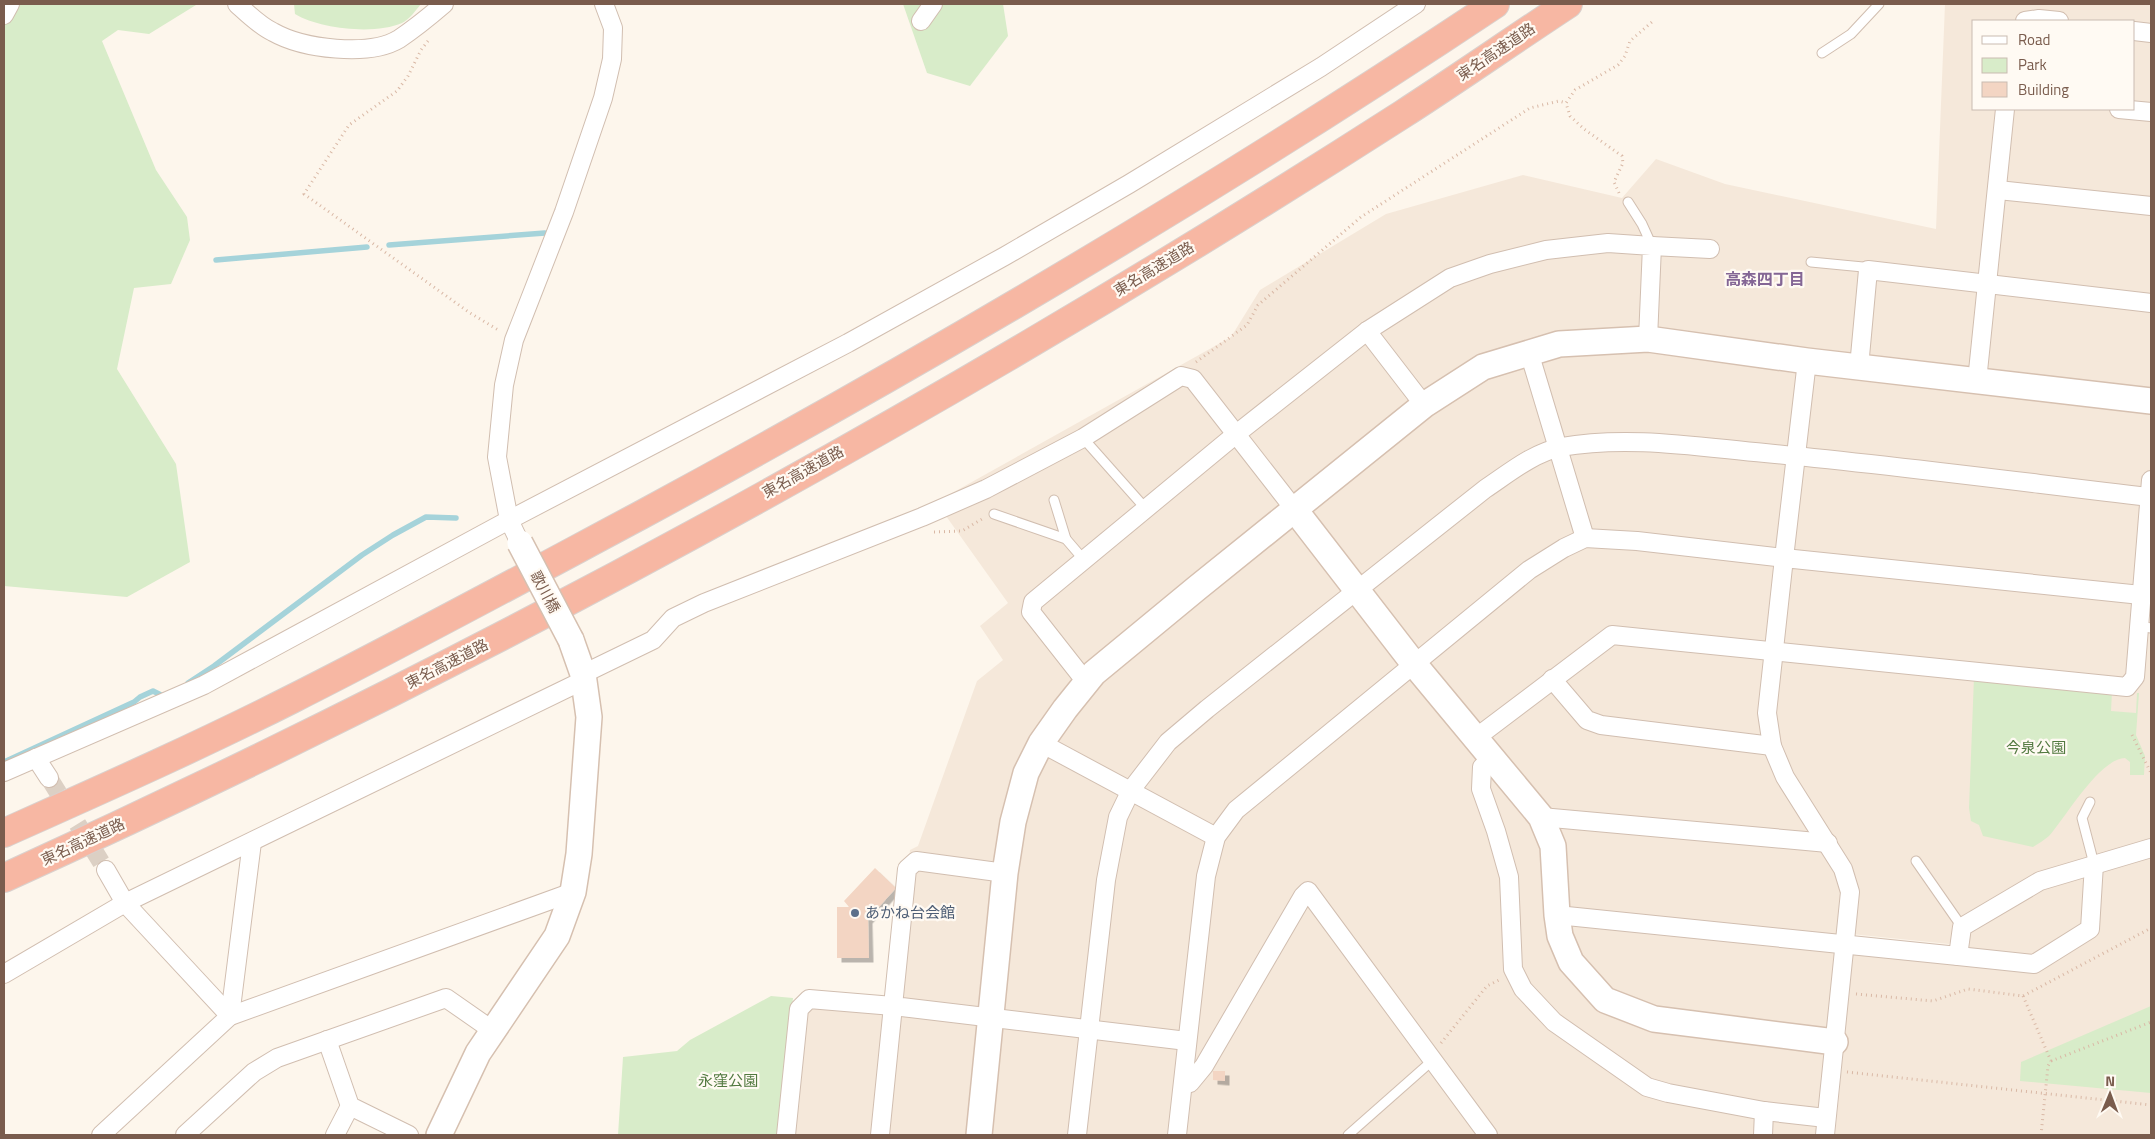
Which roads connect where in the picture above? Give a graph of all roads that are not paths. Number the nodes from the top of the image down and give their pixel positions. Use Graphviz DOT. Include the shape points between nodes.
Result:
graph roads {
  1 [pos="10,4"];
  2 [pos="237,4"];
  3 [pos="604,4"];
  4 [pos="933,4"];
  5 [pos="1416,4"];
  6 [pos="1495,4"];
  7 [pos="1568,4"];
  8 [pos="1878,4"];
  9 [pos="440,7"];
  10 [pos="4,16"];
  11 [pos="2032,20"];
  12 [pos="2049,20"];
  13 [pos="921,21"];
  14 [pos="2135,31"];
  15 [pos="2151,33"];
  16 [pos="1822,53"];
  17 [pos="2005,110"];
  18 [pos="2130,110"];
  19 [pos="2151,112"];
  20 [pos="1998,190"];
  21 [pos="1628,202"];
  22 [pos="2151,206"];
  23 [pos="1652,246"];
  24 [pos="1710,249"];
  25 [pos="1811,262"];
  26 [pos="1868,270"];
  27 [pos="1987,285"];
  28 [pos="2151,303"];
  29 [pos="1367,331"];
  30 [pos="1648,339"];
  31 [pos="1529,352"];
  32 [pos="1807,360"];
  33 [pos="1859,366"];
  34 [pos="1977,380"];
  35 [pos="2151,401"];
  36 [pos="1424,405"];
  37 [pos="1235,435"];
  38 [pos="1083,438"];
  39 [pos="1559,448"];
  40 [pos="1795,456"];
  41 [pos="2150,488"];
  42 [pos="1054,500"];
  43 [pos="1146,509"];
  44 [pos="1295,510"];
  45 [pos="994,514"];
  46 [pos="509,520"];
  47 [pos="1585,538"];
  48 [pos="1066,539"];
  49 [pos="520,543"];
  50 [pos="1784,558"];
  51 [pos="1084,560"];
  52 [pos="1356,592"];
  53 [pos="2141,595"];
  54 [pos="2145,627"];
  55 [pos="1775,651"];
  56 [pos="1414,664"];
  57 [pos="584,677"];
  58 [pos="1552,679"];
  59 [pos="1086,682"];
  60 [pos="1477,737"];
  61 [pos="1041,743"];
  62 [pos="1772,746"];
  63 [pos="1492,757"];
  64 [pos="36,758"];
  65 [pos="4,772"];
  66 [pos="48,778"];
  67 [pos="1130,790"];
  68 [pos="2090,802"];
  69 [pos="1541,817"];
  70 [pos="4,833"];
  71 [pos="1216,837"];
  72 [pos="252,842"];
  73 [pos="1828,843"];
  74 [pos="2151,848"];
  75 [pos="1916,861"];
  76 [pos="2094,864"];
  77 [pos="106,870"];
  78 [pos="1005,873"];
  79 [pos="4,878"];
  80 [pos="573,892"];
  81 [pos="125,903"];
  82 [pos="1557,915"];
  83 [pos="1962,927"];
  84 [pos="1846,944"];
  85 [pos="1958,956"];
  86 [pos="4,974"];
  87 [pos="893,1006"];
  88 [pos="230,1016"];
  89 [pos="991,1018"];
  90 [pos="492,1030"];
  91 [pos="1089,1030"];
  92 [pos="327,1040"];
  93 [pos="1187,1041"];
  94 [pos="1835,1042"];
  95 [pos="1431,1059"];
  96 [pos="1183,1084"];
  97 [pos="350,1106"];
  98 [pos="1764,1111"];
  99 [pos="1825,1127"];
  100 [pos="101,1135"];
  101 [pos="185,1135"];
  102 [pos="335,1135"];
  103 [pos="409,1135"];
  104 [pos="439,1135"];
  105 [pos="786,1135"];
  106 [pos="880,1135"];
  107 [pos="979,1135"];
  108 [pos="1077,1135"];
  109 [pos="1177,1135"];
  110 [pos="1348,1135"];
  111 [pos="1488,1135"];
  112 [pos="1763,1135"];
  1 -- 10 [label="street"];
  2 -- 9 [label="street" via="273,33 311,46 342,49 373,48 398,40"];
  3 -- 46 [label="street" via="613,36 612,59 603,98 564,212 514,340 504,385 497,457"];
  4 -- 13 [label="street"];
  5 -- 46 [label="street" via="1129,184 1005,256 848,343"];
  6 -- 70 [label="highway" via="1134,235 867,391 470,607 289,700"];
  7 -- 79 [label="highway, 東名高速道路" via="1404,113 1167,261 699,531 322,728"];
  8 -- 16 [label="lane" via="1850,34"];
  11 -- 12 [label="street"];
  14 -- 15 [label="street"];
  17 -- 20 [label="street"];
  18 -- 19 [label="street"];
  20 -- 22 [label="street"];
  20 -- 27 [label="street"];
  21 -- 23 [label="lane"];
  23 -- 24 [label="street"];
  23 -- 29 [label="street" via="1608,243 1546,250 1490,264 1450,278"];
  23 -- 30 [label="street"];
  25 -- 26 [label="lane"];
  26 -- 27 [label="street"];
  26 -- 33 [label="street"];
  27 -- 28 [label="street"];
  27 -- 34 [label="street"];
  29 -- 36 [label="street"];
  29 -- 37 [label="street"];
  30 -- 31 [label="street" via="1559,344"];
  30 -- 32 [label="street"];
  31 -- 36 [label="street" via="1483,368"];
  31 -- 39 [label="street"];
  32 -- 33 [label="street"];
  32 -- 40 [label="street"];
  33 -- 34 [label="street"];
  34 -- 35 [label="street"];
  36 -- 44 [label="street"];
  37 -- 38 [label="street" via="1193,379 1181,376"];
  37 -- 43 [label="street"];
  37 -- 44 [label="street"];
  38 -- 43 [label="lane"];
  38 -- 57 [label="street" via="1028,469 922,517 673,618 653,640"];
  39 -- 40 [label="street" via="1601,441 1650,442"];
  39 -- 47 [label="street"];
  39 -- 52 [label="street" via="1525,462 1485,489"];
  40 -- 41 [label="street"];
  40 -- 50 [label="street"];
  41 -- 53 [label="street"];
  42 -- 48 [label="lane"];
  43 -- 51 [label="street"];
  44 -- 52 [label="street"];
  44 -- 59 [label="street"];
  45 -- 48 [label="lane"];
  46 -- 49 [label="street"];
  46 -- 64 [label="street" via="204,684"];
  47 -- 50 [label="street"];
  47 -- 56 [label="street" via="1529,570"];
  48 -- 51 [label="lane"];
  49 -- 57 [label="street, 歌川橋, bridge" via="571,640"];
  50 -- 53 [label="street"];
  50 -- 55 [label="street"];
  51 -- 59 [label="street" via="1033,602 1032,612"];
  52 -- 56 [label="street"];
  52 -- 67 [label="street" via="1168,742"];
  53 -- 54 [label="street"];
  54 -- 55 [label="street" via="2135,677 2127,687"];
  55 -- 58 [label="street" via="1612,635"];
  55 -- 62 [label="street" via="1767,713"];
  56 -- 60 [label="street"];
  56 -- 71 [label="street" via="1236,810"];
  57 -- 72 [label="street"];
  57 -- 80 [label="street, 歌川橋" via="589,717 579,854"];
  58 -- 60 [label="street"];
  58 -- 62 [label="street" via="1587,720 1601,725"];
  59 -- 61 [label="street"];
  60 -- 63 [label="street"];
  61 -- 67 [label="street"];
  61 -- 78 [label="street" via="1024,782 1013,822"];
  62 -- 73 [label="street" via="1785,777"];
  63 -- 69 [label="street"];
  63 -- 98 [label="street" via="1482,767 1481,788 1509,877 1512,969 1523,989 1554,1022 1647,1087 1668,1094"];
  64 -- 65 [label="street"];
  64 -- 66 [label="street"];
  67 -- 71 [label="street"];
  67 -- 91 [label="street" via="1118,817 1106,880"];
  68 -- 76 [label="lane" via="2082,818"];
  69 -- 73 [label="street"];
  69 -- 82 [label="street" via="1553,846"];
  71 -- 93 [label="street" via="1206,876"];
  72 -- 81 [label="street"];
  72 -- 88 [label="street"];
  73 -- 84 [label="street" via="1843,869 1850,892"];
  74 -- 76 [label="street"];
  75 -- 83 [label="lane"];
  76 -- 83 [label="street" via="2040,881"];
  76 -- 85 [label="street" via="2090,929 2034,964"];
  77 -- 81 [label="street"];
  78 -- 87 [label="street" via="916,861 907,869"];
  78 -- 89 [label="street"];
  80 -- 88 [label="street"];
  80 -- 90 [label="street, 歌川橋" via="557,936"];
  81 -- 86 [label="street"];
  81 -- 88 [label="street"];
  82 -- 84 [label="street"];
  82 -- 94 [label="street" via="1560,936 1571,962 1605,1000 1654,1019"];
  83 -- 85 [label="street"];
  84 -- 85 [label="street"];
  84 -- 94 [label="street"];
  87 -- 89 [label="street"];
  87 -- 105 [label="street" via="809,999 799,1009"];
  87 -- 106 [label="street"];
  88 -- 100 [label="street"];
  89 -- 91 [label="street"];
  89 -- 107 [label="street"];
  90 -- 92 [label="street" via="446,998"];
  90 -- 104 [label="street, 歌川橋"];
  91 -- 93 [label="street"];
  91 -- 108 [label="street"];
  92 -- 97 [label="street"];
  92 -- 101 [label="street" via="277,1058 254,1072"];
  93 -- 96 [label="street"];
  94 -- 99 [label="street"];
  95 -- 96 [label="street" via="1308,892 1204,1066 1190,1083"];
  95 -- 110 [label="lane"];
  95 -- 111 [label="street"];
  96 -- 109 [label="street"];
  97 -- 102 [label="street"];
  97 -- 103 [label="street"];
  98 -- 99 [label="street"];
  98 -- 112 [label="street"];
}
